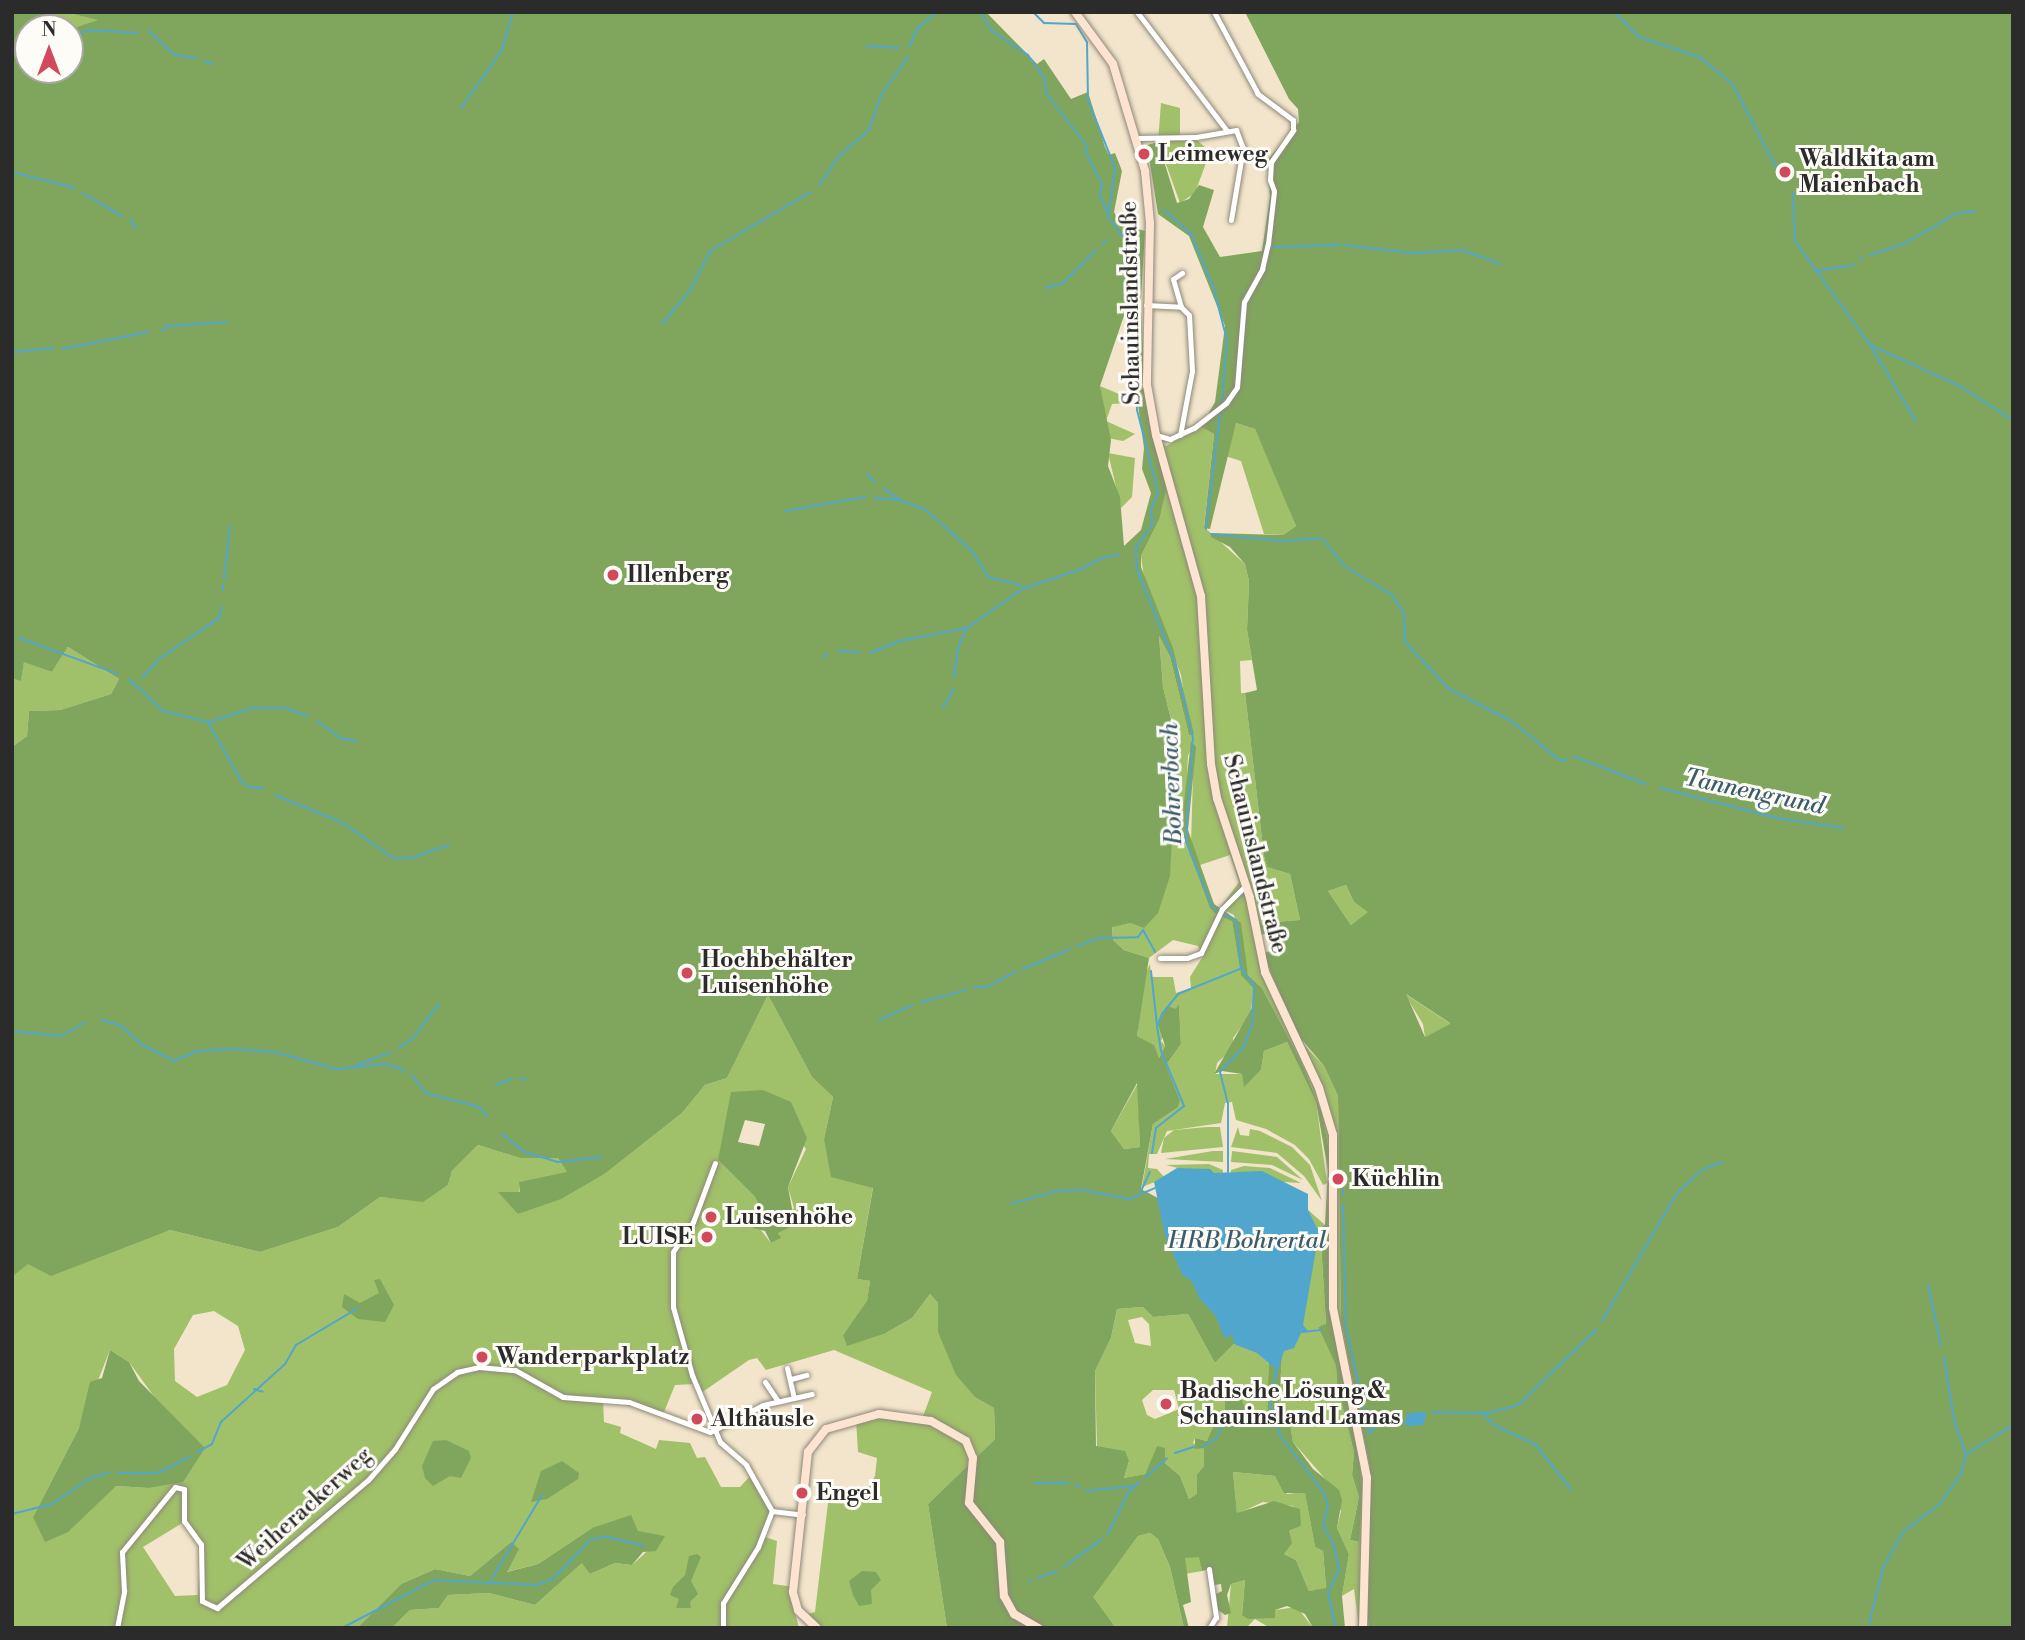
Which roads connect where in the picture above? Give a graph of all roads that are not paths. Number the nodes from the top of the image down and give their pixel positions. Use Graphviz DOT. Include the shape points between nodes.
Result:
graph roads {
  1 [pos="1075,12"];
  2 [pos="1137,12"];
  3 [pos="1214,12"];
  4 [pos="1227,131"];
  5 [pos="1137,138"];
  6 [pos="1231,220"];
  7 [pos="1182,273"];
  8 [pos="1146,305"];
  9 [pos="1181,307"];
  10 [pos="1156,435"];
  11 [pos="1180,435"];
  12 [pos="1247,884"];
  13 [pos="1160,958"];
  14 [pos="715,1163"];
  15 [pos="786,1367"];
  16 [pos="806,1375"];
  17 [pos="791,1379"];
  18 [pos="765,1382"];
  19 [pos="812,1394"];
  20 [pos="793,1395"];
  21 [pos="777,1400"];
  22 [pos="715,1431"];
  23 [pos="772,1511"];
  24 [pos="803,1515"];
  25 [pos="1209,1569"];
  26 [pos="117,1628"];
  27 [pos="723,1628"];
  28 [pos="817,1628"];
  29 [pos="1038,1628"];
  30 [pos="1209,1628"];
  31 [pos="1363,1628"];
  1 -- 5 [label="main road, Schauinslandstraße" via="1113,64"];
  2 -- 4 [label="street"];
  3 -- 11 [label="street" via="1258,94 1294,125 1271,162 1269,180 1274,191 1268,244 1262,269 1244,302 1241,376 1226,403"];
  4 -- 5 [label="street" via="1196,137"];
  4 -- 6 [label="street" via="1236,130 1243,148"];
  5 -- 8 [label="main road, Schauinslandstraße" via="1150,198"];
  7 -- 9 [label="street" via="1173,279"];
  8 -- 9 [label="street"];
  8 -- 10 [label="main road, Schauinslandstraße" via="1147,385"];
  9 -- 11 [label="street" via="1188,315 1193,350"];
  10 -- 11 [label="street" via="1170,439"];
  10 -- 12 [label="main road, Schauinslandstraße" via="1200,587 1213,778"];
  12 -- 13 [label="street" via="1221,912 1196,956"];
  12 -- 31 [label="main road, Schauinslandstraße" via="1265,972 1319,1088 1333,1135 1334,1308 1367,1478"];
  14 -- 22 [label="street" via="693,1222 673,1252 670,1278 692,1375"];
  15 -- 17 [label="street"];
  16 -- 17 [label="street"];
  17 -- 20 [label="street"];
  18 -- 21 [label="street"];
  19 -- 20 [label="street"];
  20 -- 21 [label="street"];
  21 -- 22 [label="street"];
  22 -- 23 [label="street" via="753,1474"];
  22 -- 26 [label="street, Weiherackerweg" via="683,1425 629,1402 563,1397 515,1370 479,1367 457,1372 433,1389 395,1449 368,1480 217,1608 202,1601 201,1544 184,1521 184,1489 175,1487 122,1552 125,1581"];
  23 -- 24 [label="street"];
  23 -- 27 [label="street" via="758,1547 723,1603"];
  24 -- 28 [label="main road" via="793,1592 798,1610"];
  24 -- 29 [label="main road" via="808,1452 826,1429 879,1415 911,1416 950,1429 971,1449 969,1503 1000,1542 1004,1596 1014,1614"];
  25 -- 30 [label="street" via="1216,1617"];
}
